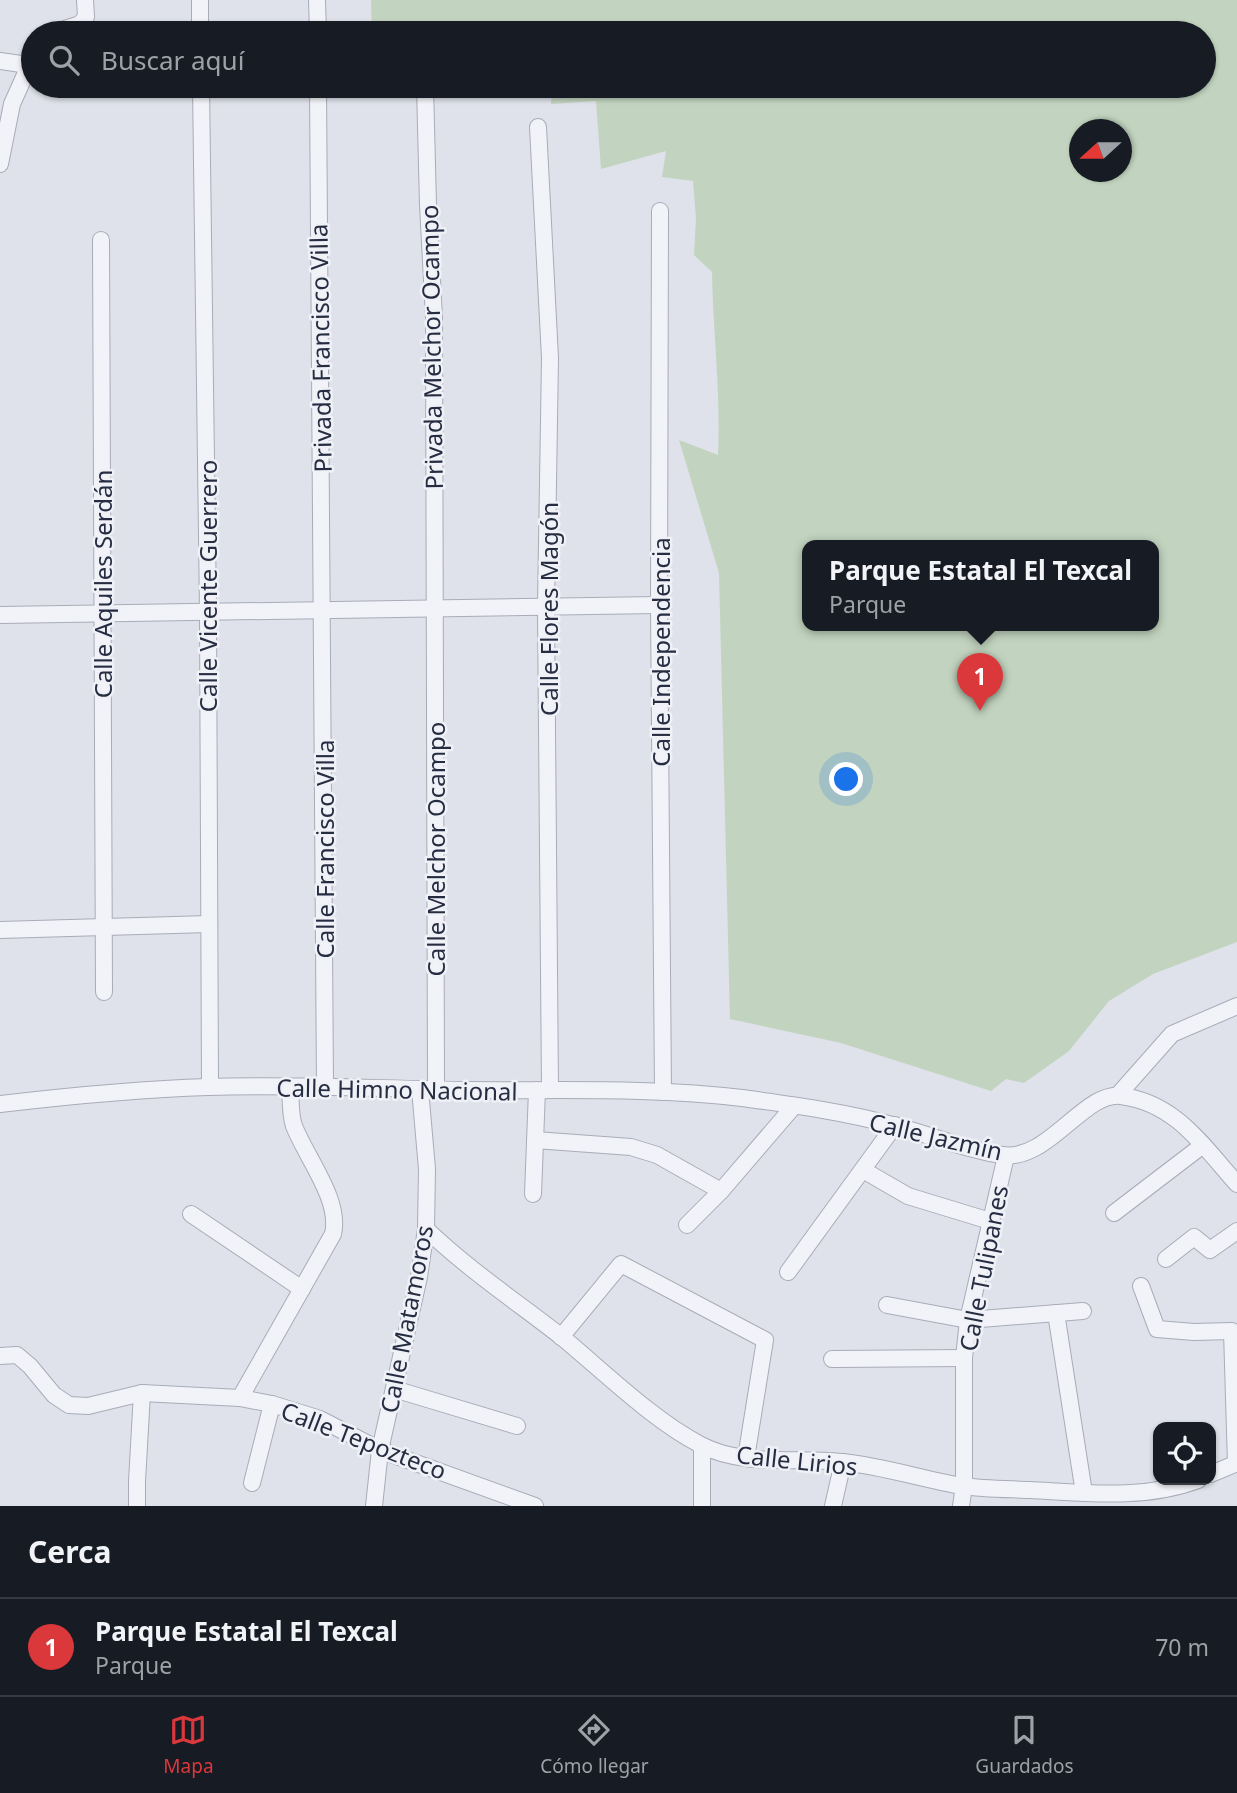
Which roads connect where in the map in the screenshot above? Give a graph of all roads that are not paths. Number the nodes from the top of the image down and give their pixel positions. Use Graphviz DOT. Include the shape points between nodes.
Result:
graph roads {
  1 [pos="85,0"];
  2 [pos="200,0"];
  3 [pos="317,0"];
  4 [pos="83,21"];
  5 [pos="200,21"];
  6 [pos="318,21"];
  7 [pos="0,61"];
  8 [pos="21,61"];
  9 [pos="21,84"];
  10 [pos="201,98"];
  11 [pos="318,98"];
  12 [pos="425,98"];
  13 [pos="538,127"];
  14 [pos="0,164"];
  15 [pos="660,211"];
  16 [pos="101,240"];
  17 [pos="659,605"];
  18 [pos="546,607"];
  19 [pos="435,608"];
  20 [pos="208,611"];
  21 [pos="323,611"];
  22 [pos="103,612"];
  23 [pos="0,614"];
  24 [pos="209,924"];
  25 [pos="104,928"];
  26 [pos="0,930"];
  27 [pos="104,992"];
  28 [pos="1237,1006"];
  29 [pos="210,1086"];
  30 [pos="290,1087"];
  31 [pos="325,1088"];
  32 [pos="428,1089"];
  33 [pos="543,1090"];
  34 [pos="663,1092"];
  35 [pos="1118,1095"];
  36 [pos="0,1104"];
  37 [pos="794,1106"];
  38 [pos="895,1125"];
  39 [pos="534,1140"];
  40 [pos="1203,1145"];
  41 [pos="1006,1156"];
  42 [pos="863,1170"];
  43 [pos="1237,1184"];
  44 [pos="721,1191"];
  45 [pos="533,1194"];
  46 [pos="1114,1213"];
  47 [pos="191,1214"];
  48 [pos="990,1221"];
  49 [pos="687,1225"];
  50 [pos="426,1229"];
  51 [pos="1237,1231"];
  52 [pos="1166,1259"];
  53 [pos="788,1272"];
  54 [pos="1141,1286"];
  55 [pos="303,1289"];
  56 [pos="887,1305"];
  57 [pos="1083,1311"];
  58 [pos="1056,1313"];
  59 [pos="968,1320"];
  60 [pos="561,1337"];
  61 [pos="0,1356"];
  62 [pos="964,1358"];
  63 [pos="832,1359"];
  64 [pos="394,1389"];
  65 [pos="142,1393"];
  66 [pos="240,1398"];
  67 [pos="272,1405"];
  68 [pos="517,1426"];
  69 [pos="702,1446"];
  70 [pos="380,1450"];
  71 [pos="746,1458"];
  72 [pos="844,1462"];
  73 [pos="1237,1463"];
  74 [pos="1216,1472"];
  75 [pos="253,1483"];
  76 [pos="1184,1485"];
  77 [pos="964,1486"];
  78 [pos="1176,1488"];
  79 [pos="1084,1493"];
  80 [pos="137,1506"];
  81 [pos="374,1506"];
  82 [pos="535,1506"];
  83 [pos="702,1506"];
  84 [pos="833,1506"];
  85 [pos="961,1506"];
  86 [pos="1179,1506"];
  1 -- 4 [label="street"];
  2 -- 5 [label="street"];
  3 -- 6 [label="street"];
  7 -- 8 [label="street"];
  9 -- 14 [label="street" via="12,104"];
  10 -- 20 [label="street, Calle Vicente Guerrero"];
  11 -- 21 [label="street, Privada Francisco Villa"];
  12 -- 19 [label="street, Privada Melchor Ocampo" via="434,318"];
  13 -- 18 [label="street, Calle Flores Magón" via="550,358"];
  15 -- 17 [label="street, Calle Independencia"];
  16 -- 22 [label="street, Calle Aquiles Serdán"];
  17 -- 18 [label="street"];
  17 -- 34 [label="street, Calle Independencia"];
  18 -- 19 [label="street"];
  18 -- 33 [label="street, Calle Flores Magón"];
  19 -- 21 [label="street"];
  19 -- 32 [label="street, Calle Melchor Ocampo"];
  20 -- 21 [label="street"];
  20 -- 22 [label="street"];
  20 -- 24 [label="street, Calle Vicente Guerrero"];
  21 -- 31 [label="street, Calle Francisco Villa"];
  22 -- 23 [label="street"];
  22 -- 25 [label="street, Calle Aquiles Serdán"];
  24 -- 25 [label="street"];
  24 -- 29 [label="street, Calle Vicente Guerrero"];
  25 -- 26 [label="street"];
  25 -- 27 [label="street, Calle Aquiles Serdán"];
  28 -- 35 [label="street" via="1172,1034"];
  29 -- 30 [label="street, Calle Himno Nacional"];
  29 -- 36 [label="street, Calle Himno Nacional"];
  30 -- 31 [label="street, Calle Himno Nacional"];
  30 -- 55 [label="street" via="293,1123 336,1220"];
  31 -- 32 [label="street, Calle Himno Nacional"];
  32 -- 33 [label="street, Calle Himno Nacional"];
  32 -- 50 [label="street, Calle Matamoros"];
  33 -- 34 [label="street, Calle Himno Nacional"];
  33 -- 39 [label="street, Calle Flores Magón"];
  34 -- 37 [label="street, Calle Himno Nacional"];
  35 -- 40 [label="street" via="1163,1108"];
  35 -- 41 [label="street, Calle Jazmín" via="1094,1103 1040,1145"];
  37 -- 38 [label="street, Calle Jazmín"];
  37 -- 44 [label="street"];
  38 -- 41 [label="street, Calle Jazmín"];
  38 -- 42 [label="street"];
  39 -- 44 [label="street" via="631,1147 657,1155"];
  39 -- 45 [label="street, Calle Flores Magón"];
  40 -- 43 [label="street"];
  40 -- 46 [label="street"];
  41 -- 48 [label="street, Calle Tulipanes"];
  42 -- 48 [label="street" via="908,1196"];
  42 -- 53 [label="street"];
  44 -- 49 [label="street"];
  47 -- 55 [label="street"];
  48 -- 59 [label="street, Calle Tulipanes"];
  50 -- 60 [label="street, Calle Lirios" via="457,1259"];
  50 -- 64 [label="street, Calle Matamoros"];
  51 -- 52 [label="street" via="1210,1250 1194,1237"];
  54 -- 73 [label="street" via="1157,1329 1232,1331"];
  55 -- 66 [label="street"];
  56 -- 59 [label="street"];
  57 -- 58 [label="street"];
  58 -- 59 [label="street"];
  58 -- 79 [label="street"];
  59 -- 62 [label="street, Calle Tulipanes"];
  60 -- 69 [label="street, Calle Lirios"];
  60 -- 71 [label="street" via="621,1265 765,1340"];
  61 -- 65 [label="street, Calle Tepozteco" via="17,1355 69,1405 88,1406"];
  62 -- 63 [label="street"];
  62 -- 77 [label="street, Calle Tulipanes"];
  64 -- 68 [label="street"];
  64 -- 70 [label="street, Calle Matamoros"];
  65 -- 66 [label="street, Calle Tepozteco"];
  65 -- 80 [label="street"];
  66 -- 67 [label="street, Calle Tepozteco"];
  67 -- 70 [label="street, Calle Tepozteco" via="320,1419"];
  67 -- 75 [label="street"];
  69 -- 71 [label="street, Calle Lirios"];
  69 -- 83 [label="street"];
  70 -- 81 [label="street, Calle Matamoros"];
  70 -- 82 [label="street, Calle Tepozteco"];
  71 -- 72 [label="street, Calle Lirios"];
  72 -- 77 [label="street, Calle Lirios"];
  72 -- 84 [label="street"];
  73 -- 74 [label="street"];
  76 -- 78 [label="street, Calle Lirios"];
  77 -- 79 [label="street, Calle Lirios"];
  77 -- 85 [label="street, Calle Tulipanes"];
  78 -- 79 [label="street, Calle Lirios"];
  78 -- 86 [label="street"];
}
